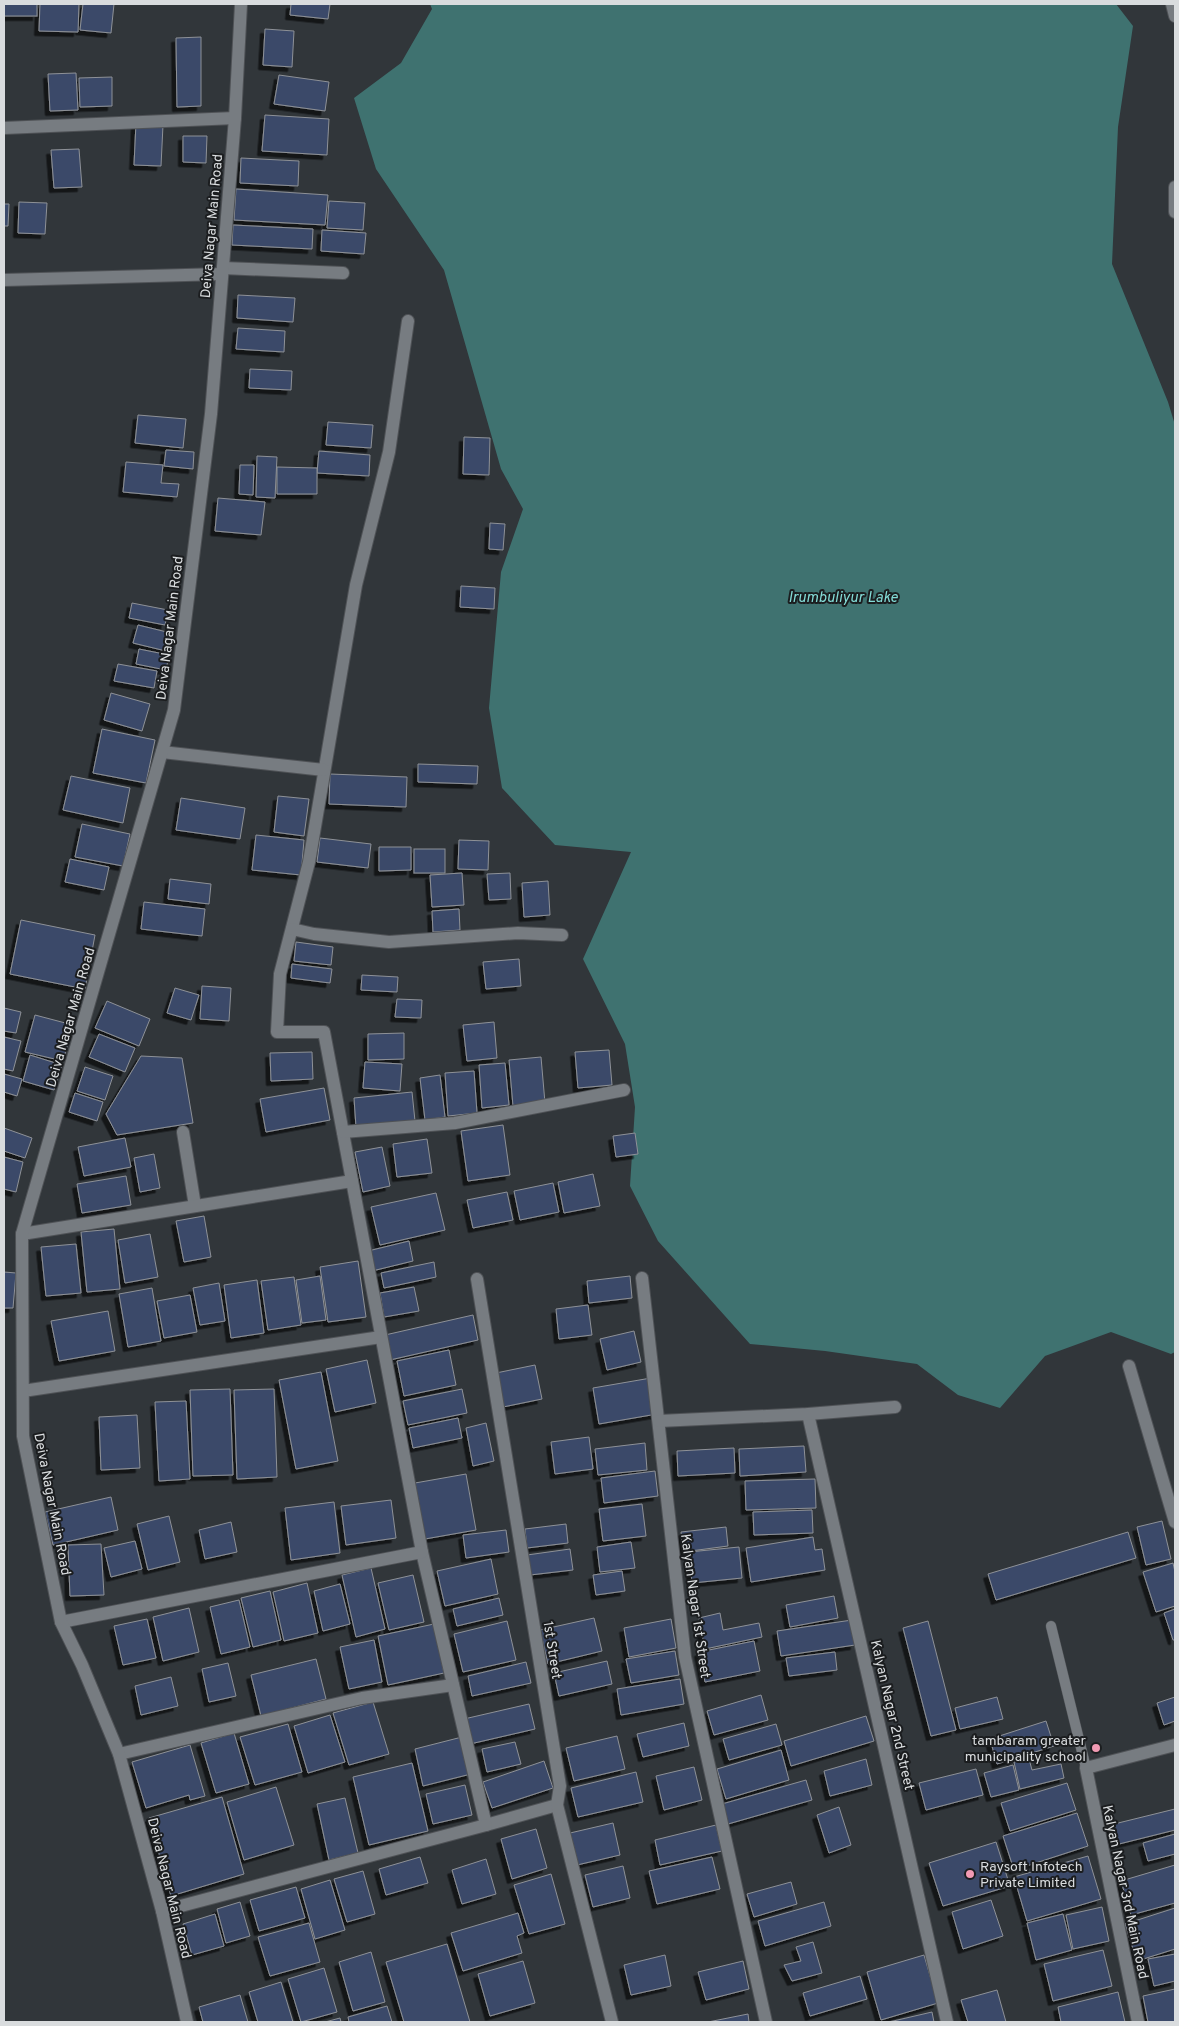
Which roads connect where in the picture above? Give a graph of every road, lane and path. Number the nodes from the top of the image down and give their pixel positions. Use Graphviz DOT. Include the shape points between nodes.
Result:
graph roads {
  1 [pos="241,4"];
  2 [pos="1172,4"];
  3 [pos="1175,16"];
  4 [pos="235,118"];
  5 [pos="4,128"];
  6 [pos="1175,187"];
  7 [pos="1175,212"];
  8 [pos="222,271"];
  9 [pos="344,273"];
  10 [pos="4,280"];
  11 [pos="408,321"];
  12 [pos="162,752"];
  13 [pos="324,770"];
  14 [pos="292,929"];
  15 [pos="562,935"];
  16 [pos="624,1090"];
  17 [pos="183,1132"];
  18 [pos="343,1132"];
  19 [pos="352,1181"];
  20 [pos="195,1206"];
  21 [pos="22,1234"];
  22 [pos="642,1278"];
  23 [pos="478,1279"];
  24 [pos="381,1337"];
  25 [pos="1129,1366"];
  26 [pos="23,1391"];
  27 [pos="895,1407"];
  28 [pos="808,1414"];
  29 [pos="659,1421"];
  30 [pos="1175,1522"];
  31 [pos="422,1552"];
  32 [pos="61,1622"];
  33 [pos="1051,1626"];
  34 [pos="453,1685"];
  35 [pos="1175,1744"];
  36 [pos="119,1754"];
  37 [pos="1086,1768"];
  38 [pos="557,1805"];
  39 [pos="486,1825"];
  40 [pos="162,1911"];
  41 [pos="187,2022"];
  42 [pos="612,2022"];
  43 [pos="766,2022"];
  44 [pos="947,2022"];
  45 [pos="1138,2022"];
  1 -- 4 [label="street, Deiva Nagar Main Road"];
  2 -- 3 [label="street"];
  4 -- 5 [label="street"];
  4 -- 8 [label="street, Deiva Nagar Main Road"];
  6 -- 7 [label="street"];
  8 -- 9 [label="street"];
  8 -- 10 [label="street"];
  8 -- 12 [label="street, Deiva Nagar Main Road" via="211,414 178,680 174,710"];
  11 -- 13 [label="street" via="389,452 356,585"];
  12 -- 13 [label="street"];
  12 -- 21 [label="street, Deiva Nagar Main Road"];
  13 -- 14 [label="street" via="309,862"];
  14 -- 15 [label="street" via="389,942 518,933"];
  14 -- 18 [label="street" via="280,974 277,1032 324,1032"];
  16 -- 18 [label="street" via="455,1123"];
  17 -- 20 [label="street"];
  18 -- 19 [label="street"];
  19 -- 20 [label="street"];
  19 -- 24 [label="street"];
  20 -- 21 [label="street"];
  21 -- 26 [label="street, Deiva Nagar Main Road"];
  22 -- 29 [label="street, Kalyan Nagar 1st Street"];
  23 -- 38 [label="street, 1st Street" via="560,1786"];
  24 -- 26 [label="street"];
  24 -- 31 [label="street"];
  25 -- 30 [label="street"];
  26 -- 32 [label="street, Deiva Nagar Main Road" via="23,1436"];
  27 -- 28 [label="street"];
  28 -- 29 [label="street"];
  28 -- 44 [label="street, Kalyan Nagar 2nd Street"];
  29 -- 43 [label="street, Kalyan Nagar 1st Street" via="685,1657"];
  31 -- 32 [label="street"];
  31 -- 34 [label="street"];
  32 -- 36 [label="street, Deiva Nagar Main Road"];
  33 -- 37 [label="lane"];
  34 -- 36 [label="street" via="362,1698"];
  34 -- 39 [label="street"];
  35 -- 37 [label="street"];
  36 -- 40 [label="street, Deiva Nagar Main Road"];
  37 -- 45 [label="street, Kalyan Nagar 3rd Main Road"];
  38 -- 39 [label="street"];
  38 -- 42 [label="street, 1st Street"];
  39 -- 40 [label="street"];
  40 -- 41 [label="street, Deiva Nagar Main Road"];
}
